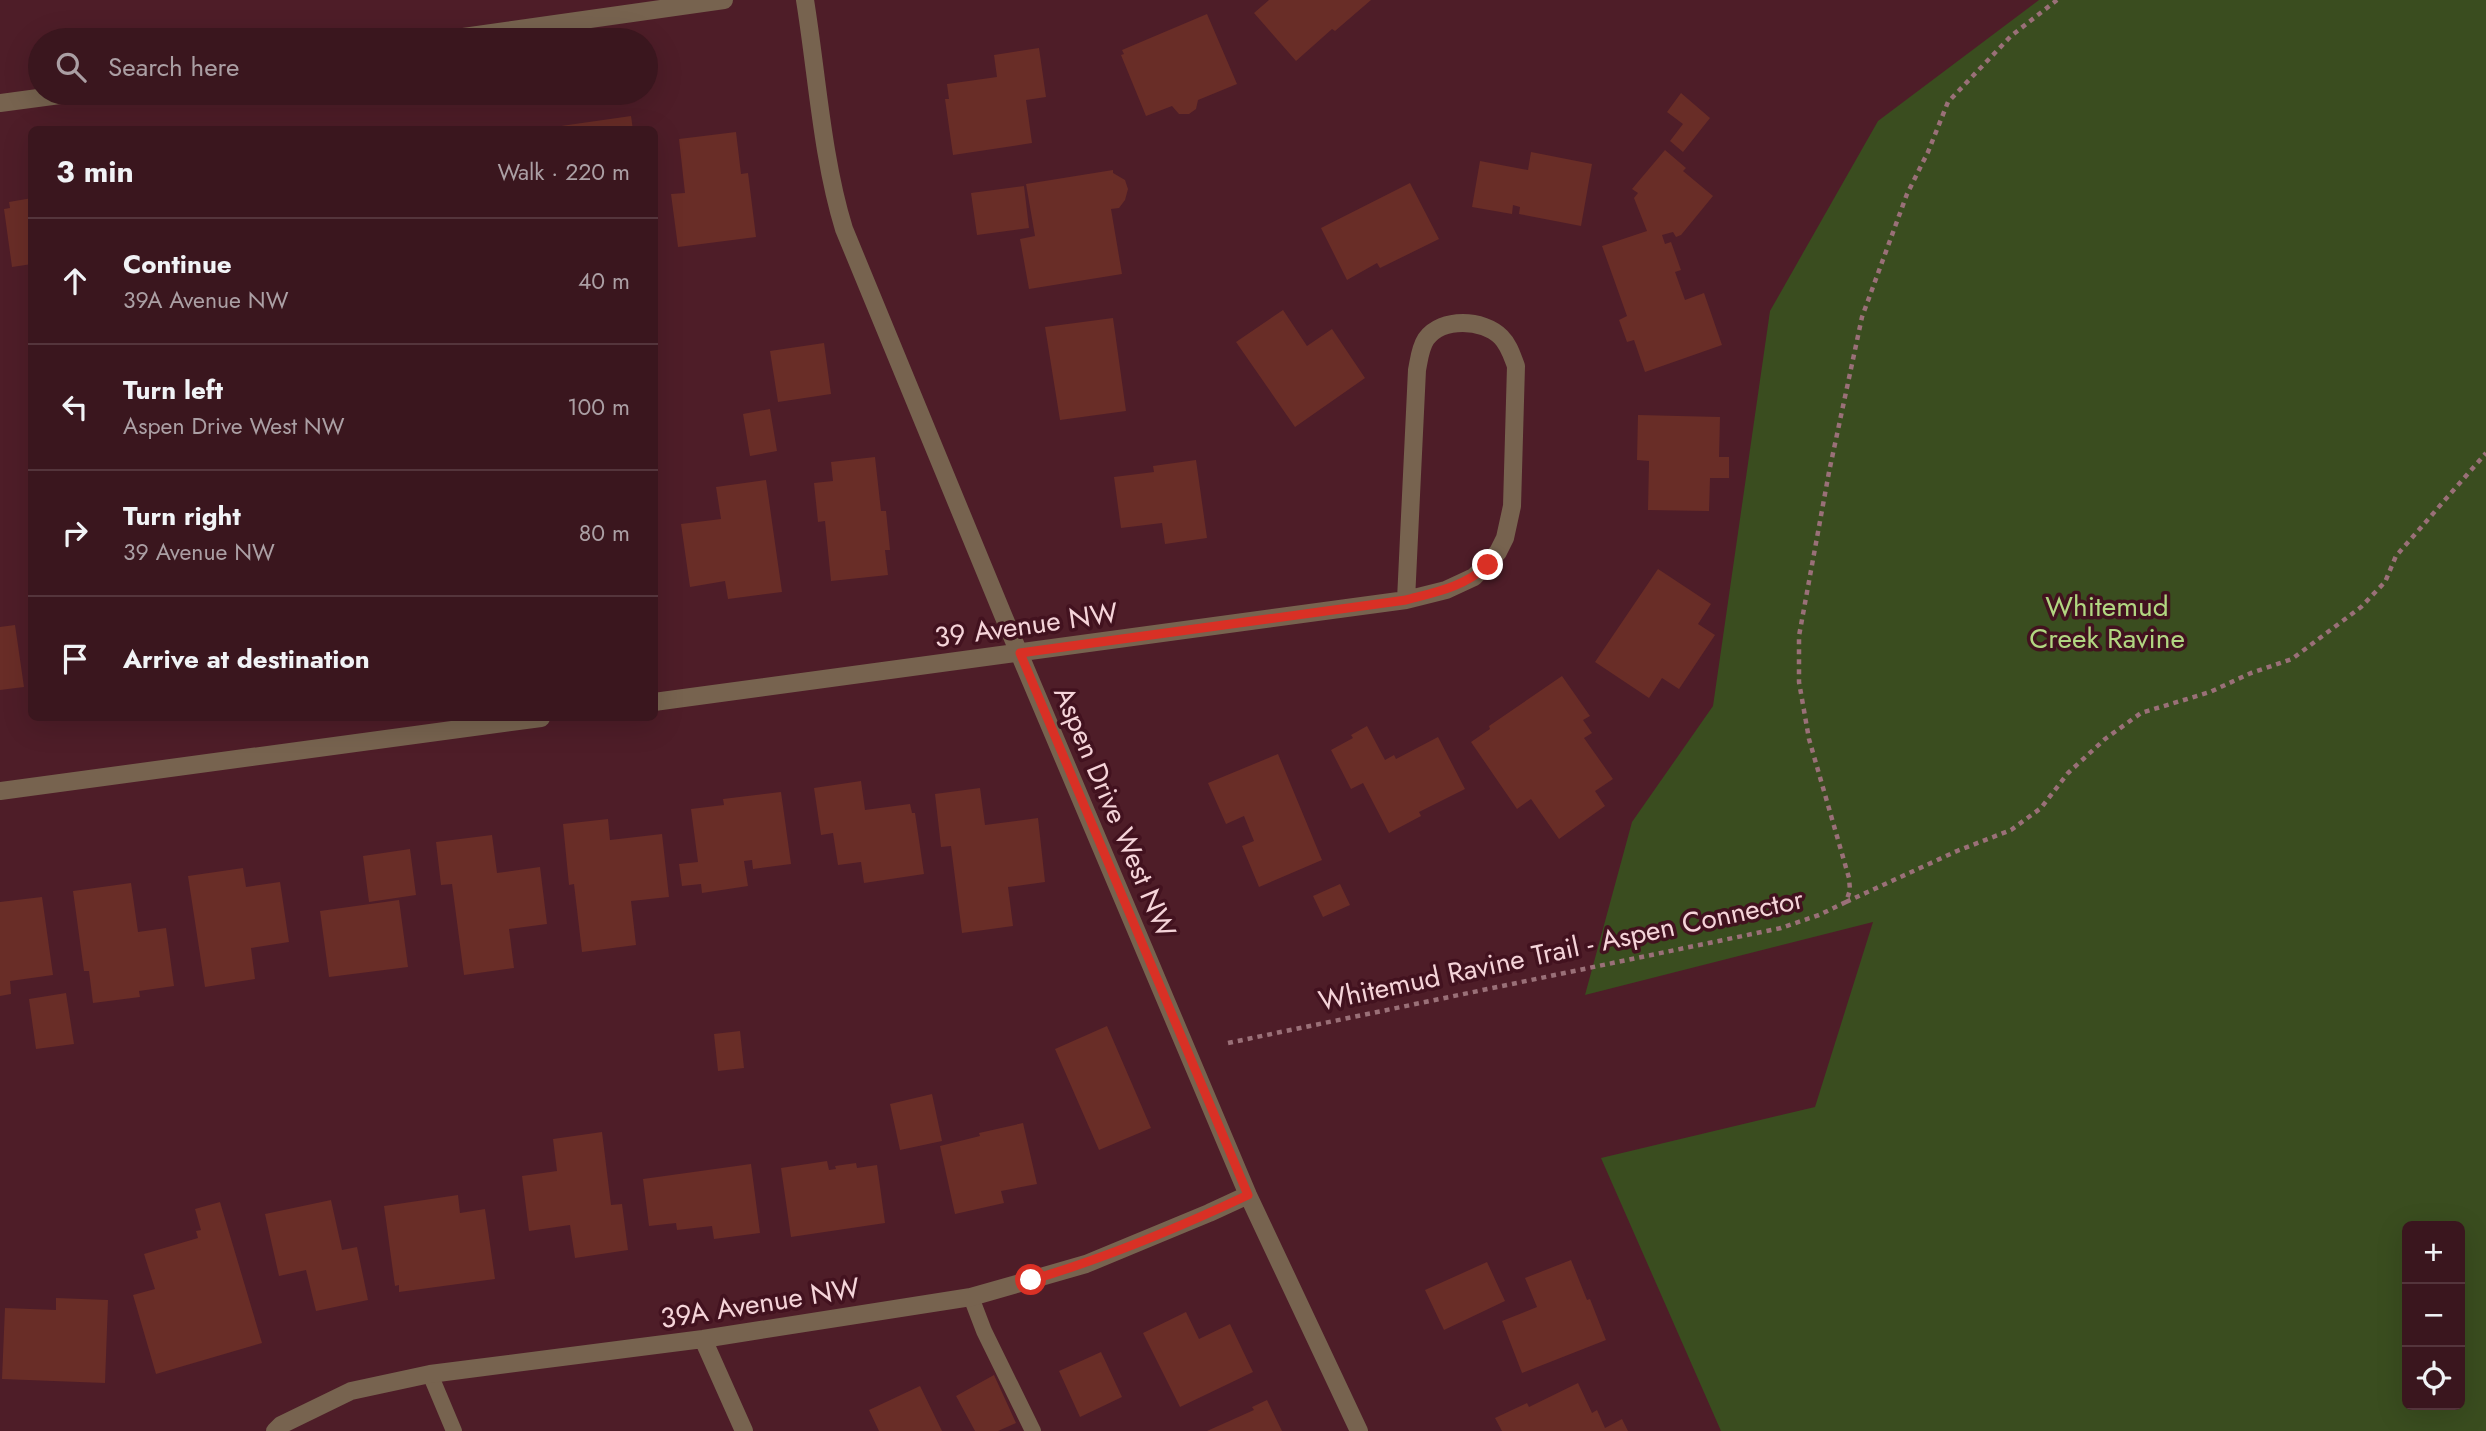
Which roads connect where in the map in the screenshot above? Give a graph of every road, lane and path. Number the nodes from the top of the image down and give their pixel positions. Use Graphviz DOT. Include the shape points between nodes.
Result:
graph roads {
  1 [pos="724,0"];
  2 [pos="805,0"];
  3 [pos="2057,0"];
  4 [pos="527,28"];
  5 [pos="28,99"];
  6 [pos="0,103"];
  7 [pos="2486,453"];
  8 [pos="1406,600"];
  9 [pos="1020,653"];
  10 [pos="658,701"];
  11 [pos="518,721"];
  12 [pos="0,790"];
  13 [pos="1846,902"];
  14 [pos="1228,1043"];
  15 [pos="1248,1195"];
  16 [pos="971,1297"];
  17 [pos="703,1339"];
  18 [pos="430,1374"];
  19 [pos="275,1431"];
  20 [pos="454,1431"];
  21 [pos="744,1431"];
  22 [pos="1033,1431"];
  23 [pos="1359,1431"];
  1 -- 4 [label="street"];
  2 -- 9 [label="street, Aspen Drive West NW" via="830,170 844,229"];
  3 -- 13 [label="path, Whitemud Ravine Trail - Aspen Connector" via="2011,36 1948,102 1907,194 1862,317 1799,636 1799,682 1849,878"];
  5 -- 6 [label="street"];
  7 -- 13 [label="path" via="2396,556 2385,582 2361,607 2292,659 2141,713 2105,739 2068,773 2041,808 2011,830"];
  8 -- 8 [label="street, 39 Avenue NW" via="1420,352 1434,331 1447,325 1483,326 1500,336 1516,366 1511,519 1498,552 1474,578"];
  8 -- 9 [label="street, 39 Avenue NW"];
  9 -- 10 [label="street, 39 Avenue NW"];
  9 -- 15 [label="street, Aspen Drive West NW"];
  11 -- 12 [label="street"];
  13 -- 14 [label="path, Whitemud Ravine Trail - Aspen Connector" via="1782,928"];
  15 -- 16 [label="street, 39A Avenue NW" via="1086,1264"];
  15 -- 23 [label="street, Aspen Drive West NW"];
  16 -- 17 [label="street, 39A Avenue NW"];
  16 -- 22 [label="lane"];
  17 -- 18 [label="street, 39A Avenue NW"];
  17 -- 21 [label="street"];
  18 -- 19 [label="street, 39A Avenue NW" via="351,1391"];
  18 -- 20 [label="lane"];
}
